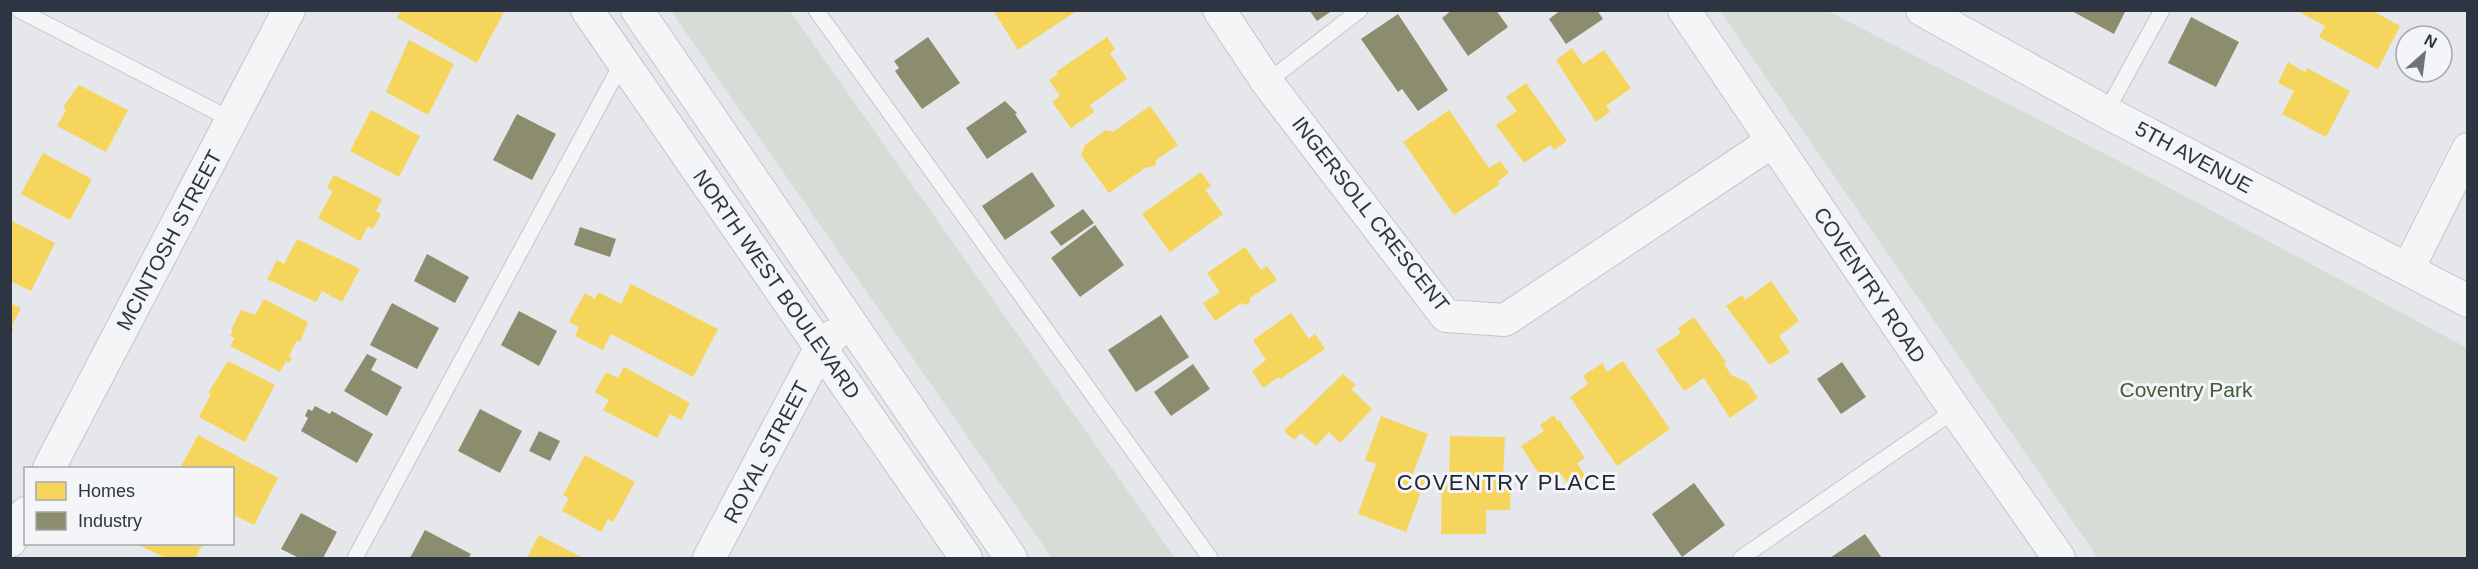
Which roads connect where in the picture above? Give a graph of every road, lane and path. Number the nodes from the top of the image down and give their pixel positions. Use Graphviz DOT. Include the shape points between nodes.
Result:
graph roads {
  1 [pos="19,10"];
  2 [pos="289,10"];
  3 [pos="587,10"];
  4 [pos="637,10"];
  5 [pos="816,10"];
  6 [pos="1219,10"];
  7 [pos="1360,10"];
  8 [pos="1684,10"];
  9 [pos="1922,10"];
  10 [pos="2162,10"];
  11 [pos="623,61"];
  12 [pos="1267,82"];
  13 [pos="2106,112"];
  14 [pos="232,120"];
  15 [pos="1773,141"];
  16 [pos="2468,148"];
  17 [pos="2408,269"];
  18 [pos="2468,301"];
  19 [pos="849,321"];
  20 [pos="820,347"];
  21 [pos="1955,410"];
  22 [pos="50,467"];
  23 [pos="24,516"];
  24 [pos="10,541"];
  25 [pos="355,558"];
  26 [pos="709,558"];
  27 [pos="966,558"];
  28 [pos="1011,558"];
  29 [pos="1210,558"];
  30 [pos="1741,558"];
  31 [pos="2059,558"];
  1 -- 14 [label="lane"];
  2 -- 14 [label="street, MCINTOSH STREET"];
  3 -- 11 [label="street, NORTH WEST BOULEVARD"];
  4 -- 19 [label="street, NORTH WEST BOULEVARD"];
  5 -- 29 [label="lane"];
  6 -- 12 [label="street, INGERSOLL CRESCENT"];
  7 -- 12 [label="lane"];
  8 -- 15 [label="street, COVENTRY ROAD"];
  9 -- 13 [label="street, 5TH AVENUE"];
  10 -- 13 [label="lane"];
  11 -- 20 [label="street, NORTH WEST BOULEVARD"];
  11 -- 25 [label="lane"];
  12 -- 15 [label="street, INGERSOLL CRESCENT" via="1446,316 1505,320"];
  13 -- 17 [label="street, 5TH AVENUE"];
  14 -- 22 [label="street, MCINTOSH STREET"];
  15 -- 21 [label="street, COVENTRY ROAD"];
  16 -- 17 [label="street"];
  17 -- 18 [label="street, 5TH AVENUE"];
  19 -- 20 [label="street, ROYAL STREET"];
  19 -- 28 [label="street, NORTH WEST BOULEVARD"];
  20 -- 26 [label="street, ROYAL STREET"];
  20 -- 27 [label="street, NORTH WEST BOULEVARD"];
  21 -- 30 [label="lane"];
  21 -- 31 [label="street, COVENTRY ROAD"];
  23 -- 24 [label="street"];
}
